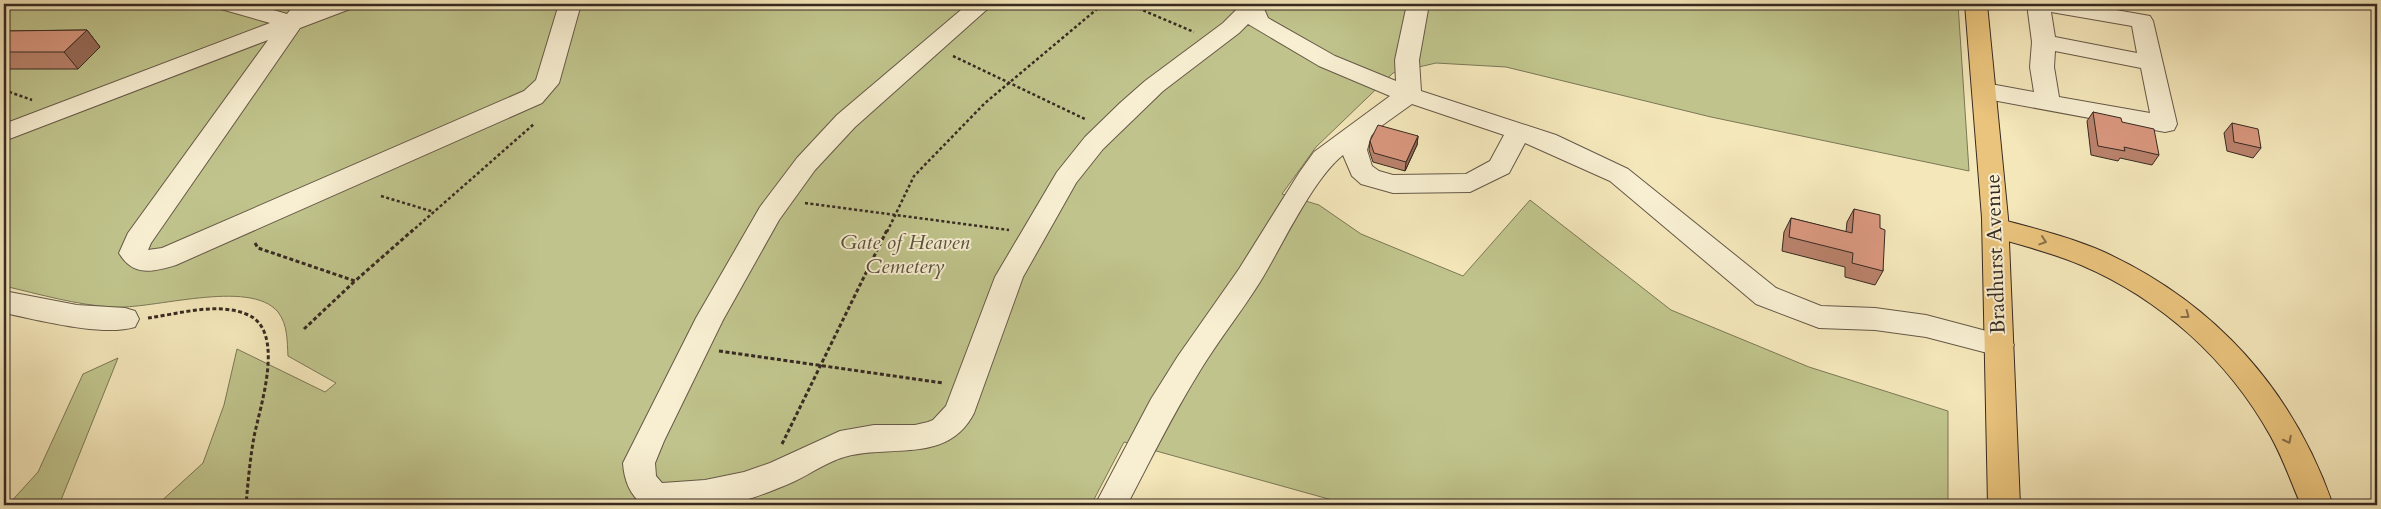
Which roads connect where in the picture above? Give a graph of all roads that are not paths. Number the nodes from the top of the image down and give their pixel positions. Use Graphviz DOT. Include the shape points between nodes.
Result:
graph roads {
  1 [pos="229,4"];
  2 [pos="342,4"];
  3 [pos="570,4"];
  4 [pos="982,4"];
  5 [pos="1418,4"];
  6 [pos="1976,4"];
  7 [pos="2038,4"];
  8 [pos="2044,4"];
  9 [pos="1253,5"];
  10 [pos="300,13"];
  11 [pos="2044,42"];
  12 [pos="2151,63"];
  13 [pos="1985,92"];
  14 [pos="1409,95"];
  15 [pos="2048,103"];
  16 [pos="1368,123"];
  17 [pos="4,132"];
  18 [pos="1518,132"];
  19 [pos="1996,228"];
  20 [pos="4,302"];
  21 [pos="125,319"];
  22 [pos="1999,345"];
  23 [pos="1111,505"];
  24 [pos="2004,505"];
  25 [pos="2317,505"];
  1 -- 10 [label="street"];
  2 -- 10 [label="street"];
  3 -- 10 [label="street" via="547,83 533,97 166,258 141,261 133,254 138,240"];
  4 -- 9 [label="street" via="846,121 806,164 770,214 695,347 639,463 640,477 646,489 657,496 705,494 744,486 781,473 840,444 874,438 915,438 944,429 956,418 1009,276 1066,178 1108,130 1154,86 1216,40"];
  5 -- 14 [label="street" via="1407,60"];
  6 -- 13 [label="main road, Bradhurst Avenue"];
  7 -- 11 [label="street"];
  8 -- 12 [label="street" via="2142,21"];
  9 -- 14 [label="street" via="1258,22 1327,61"];
  10 -- 17 [label="street"];
  11 -- 12 [label="street"];
  11 -- 15 [label="street" via="2042,67"];
  12 -- 15 [label="street" via="2165,124"];
  13 -- 15 [label="street"];
  13 -- 19 [label="main road, Bradhurst Avenue"];
  14 -- 16 [label="street"];
  14 -- 18 [label="street"];
  16 -- 18 [label="street" via="1359,134 1354,150 1361,170 1370,178 1393,184 1470,183 1500,167"];
  16 -- 23 [label="street" via="1324,158 1308,179 1249,276 1188,364"];
  18 -- 22 [label="street" via="1547,141 1619,175 1766,296 1819,317 1875,319 1926,326"];
  19 -- 22 [label="main road, Bradhurst Avenue"];
  19 -- 25 [label="main road, one-way" via="2095,260 2162,297 2194,321 2228,352 2264,397"];
  20 -- 21 [label="street" via="78,316"];
  22 -- 24 [label="main road, Bradhurst Avenue"];
}
